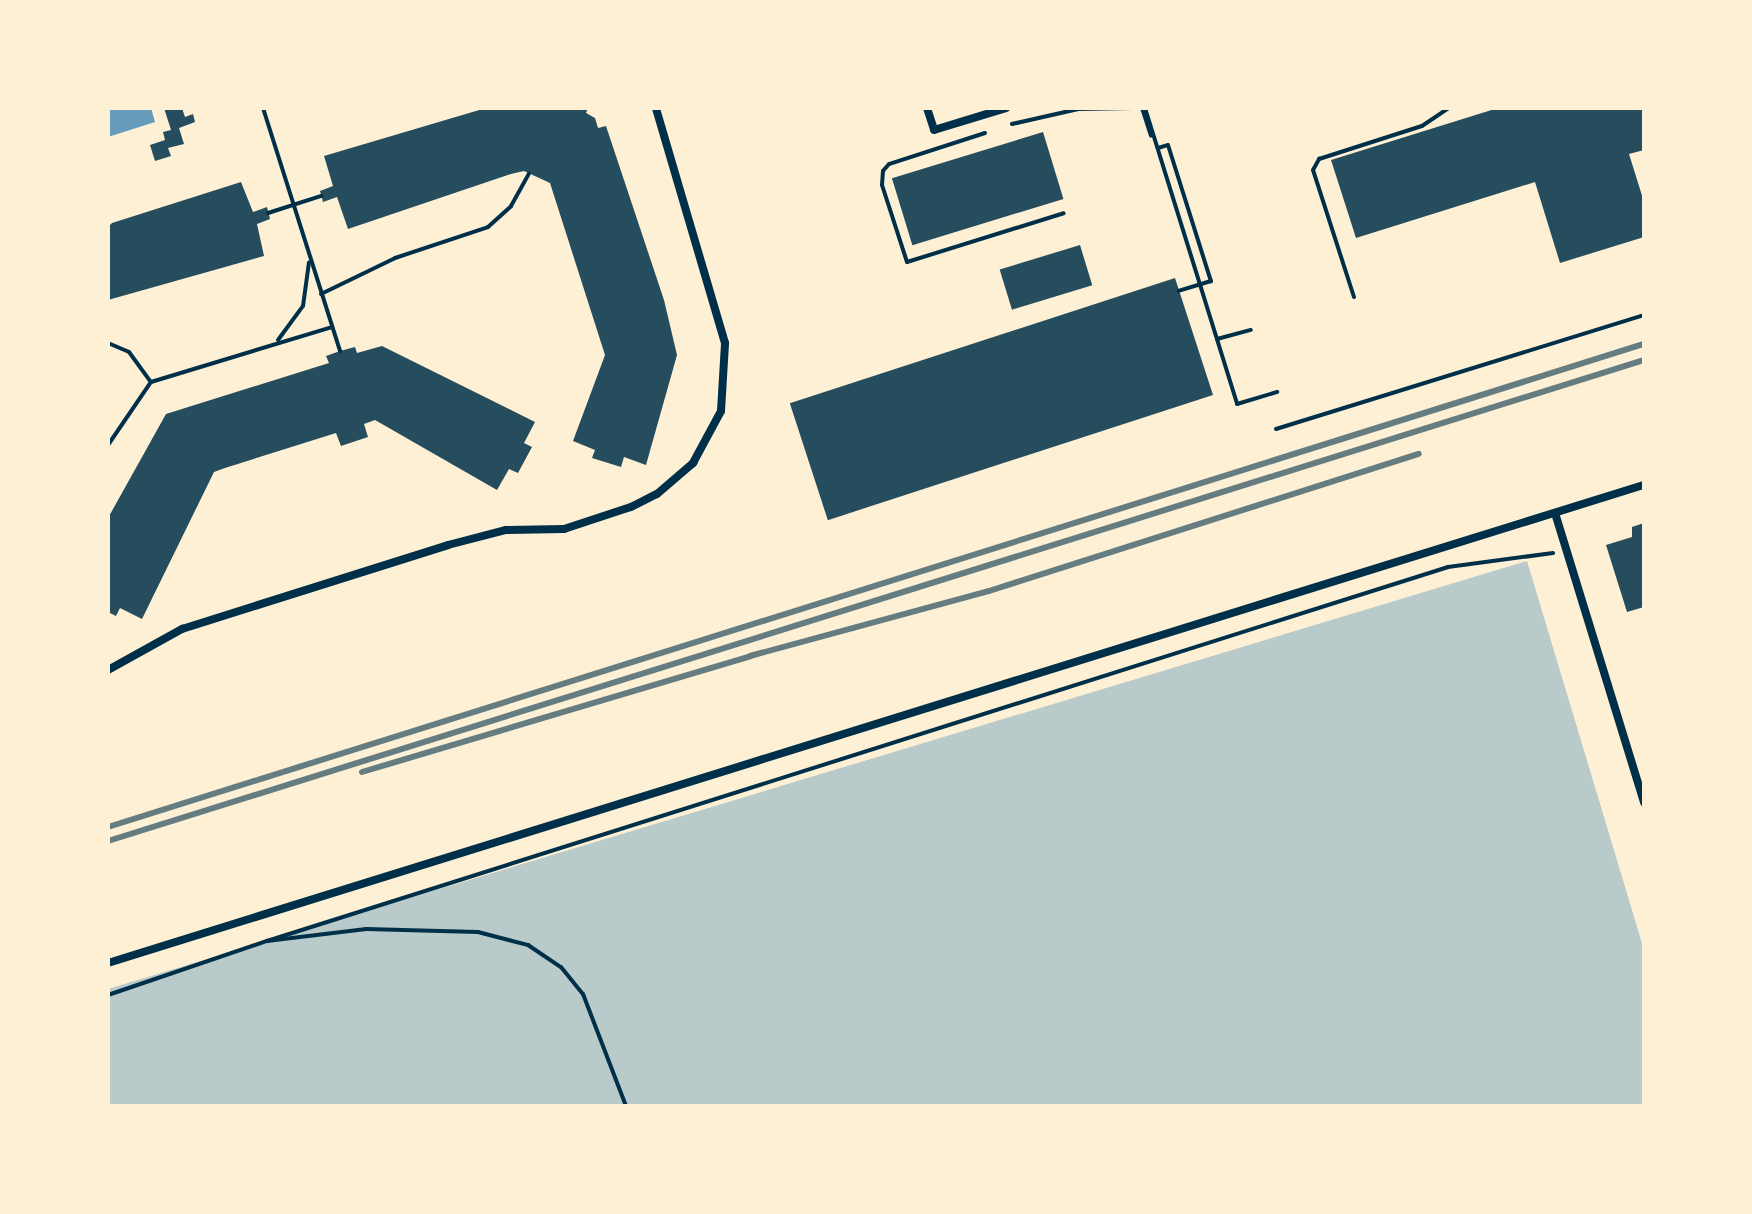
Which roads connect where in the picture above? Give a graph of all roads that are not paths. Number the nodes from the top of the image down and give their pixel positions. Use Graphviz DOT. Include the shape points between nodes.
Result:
graph roads {
  1 [pos="656,108"];
  2 [pos="927,108"];
  3 [pos="1006,108"];
  4 [pos="1644,485"];
  5 [pos="1555,513"];
  6 [pos="108,670"];
  7 [pos="1644,803"];
  8 [pos="108,963"];
  1 -- 6 [label="street" via="725,343 721,411 693,463 657,494 631,507 564,529 506,530 433,550 182,629"];
  2 -- 3 [label="street" via="934,130"];
  4 -- 5 [label="street"];
  5 -- 7 [label="street"];
  5 -- 8 [label="street"];
}
